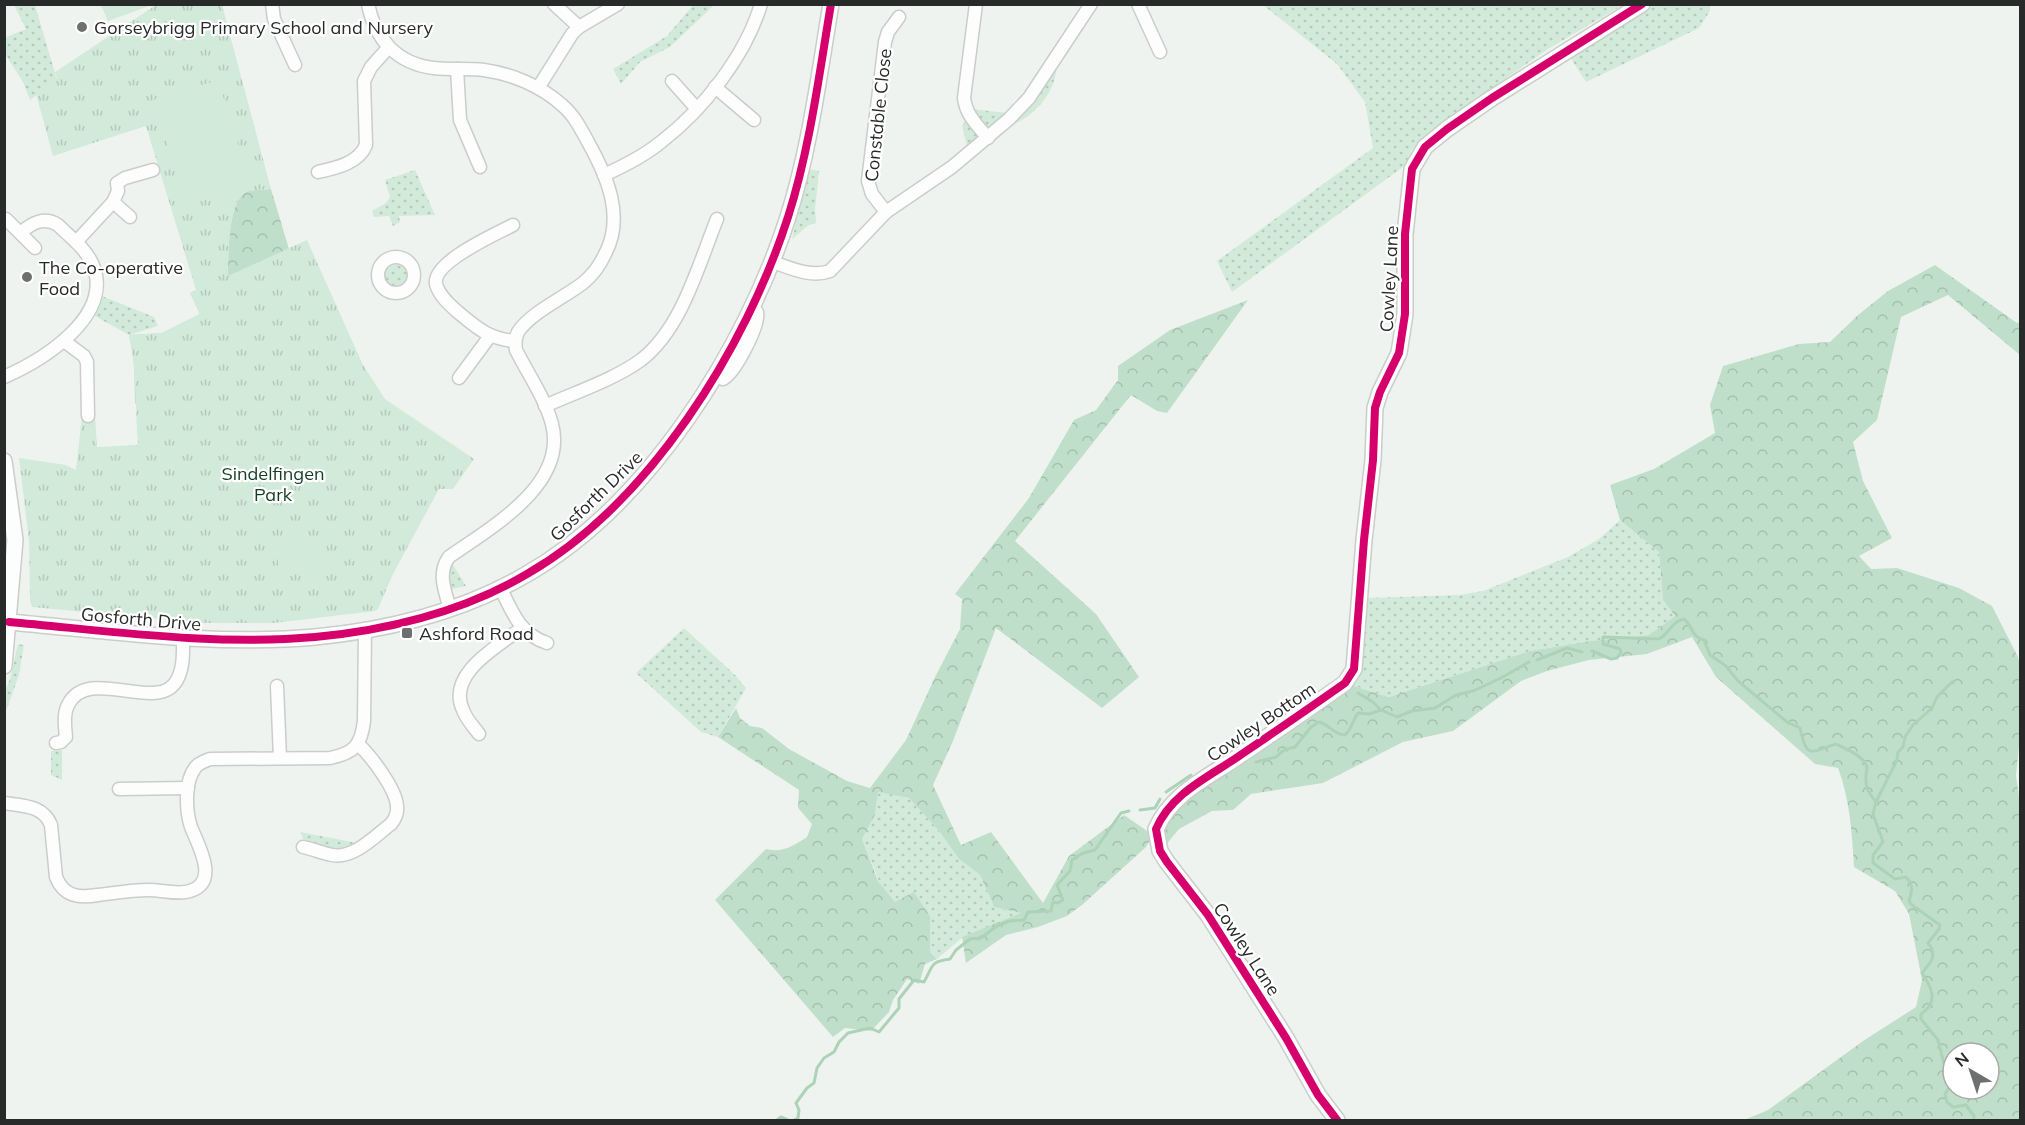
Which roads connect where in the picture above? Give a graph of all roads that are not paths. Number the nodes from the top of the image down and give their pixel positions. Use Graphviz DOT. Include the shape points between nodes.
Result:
graph roads {
  1 [pos="272,4"];
  2 [pos="368,4"];
  3 [pos="554,4"];
  4 [pos="618,4"];
  5 [pos="761,4"];
  6 [pos="831,4"];
  7 [pos="976,4"];
  8 [pos="1091,4"];
  9 [pos="1138,4"];
  10 [pos="1642,4"];
  11 [pos="899,17"];
  12 [pos="579,27"];
  13 [pos="388,48"];
  14 [pos="1160,52"];
  15 [pos="295,65"];
  16 [pos="457,69"];
  17 [pos="672,81"];
  18 [pos="715,87"];
  19 [pos="538,88"];
  20 [pos="697,109"];
  21 [pos="754,120"];
  22 [pos="988,138"];
  23 [pos="480,167"];
  24 [pos="153,170"];
  25 [pos="318,172"];
  26 [pos="604,175"];
  27 [pos="113,202"];
  28 [pos="886,212"];
  29 [pos="130,217"];
  30 [pos="6,219"];
  31 [pos="717,219"];
  32 [pos="513,225"];
  33 [pos="20,233"];
  34 [pos="76,242"];
  35 [pos="35,248"];
  36 [pos="773,262"];
  37 [pos="412,281"];
  38 [pos="436,282"];
  39 [pos="490,336"];
  40 [pos="64,341"];
  41 [pos="515,341"];
  42 [pos="4,377"];
  43 [pos="459,378"];
  44 [pos="545,406"];
  45 [pos="88,416"];
  46 [pos="4,461"];
  47 [pos="10,557"];
  48 [pos="501,589"];
  49 [pos="450,609"];
  50 [pos="9,622"];
  51 [pos="522,628"];
  52 [pos="365,629"];
  53 [pos="183,639"];
  54 [pos="547,643"];
  55 [pos="4,666"];
  56 [pos="1354,669"];
  57 [pos="278,686"];
  58 [pos="479,734"];
  59 [pos="56,744"];
  60 [pos="358,744"];
  61 [pos="279,758"];
  62 [pos="188,788"];
  63 [pos="119,789"];
  64 [pos="1181,796"];
  65 [pos="4,803"];
  66 [pos="303,847"];
  67 [pos="1337,1120"];
  1 -- 15 [label="street" via="274,19"];
  2 -- 13 [label="street" via="375,28"];
  3 -- 12 [label="street"];
  4 -- 12 [label="street"];
  5 -- 18 [label="street" via="745,44"];
  6 -- 36 [label="street, Gosforth Drive" via="805,155"];
  7 -- 22 [label="street" via="964,98 969,116"];
  8 -- 22 [label="street" via="1029,98"];
  9 -- 14 [label="street"];
  10 -- 56 [label="street, Cowley Lane" via="1447,129 1425,147 1412,169 1403,336 1375,408"];
  11 -- 28 [label="street, Constable Close" via="885,42 868,181 872,194"];
  12 -- 19 [label="street"];
  13 -- 16 [label="street" via="419,66"];
  13 -- 25 [label="street" via="364,81 363,152 344,164"];
  16 -- 19 [label="street" via="495,72"];
  16 -- 23 [label="street" via="460,120"];
  17 -- 20 [label="street"];
  18 -- 20 [label="street"];
  18 -- 21 [label="street"];
  19 -- 26 [label="street" via="571,114"];
  20 -- 26 [label="street" via="659,144"];
  22 -- 28 [label="street"];
  24 -- 27 [label="street" via="119,181"];
  26 -- 41 [label="street" via="614,211 614,227 606,252 594,273 525,324"];
  27 -- 29 [label="street"];
  27 -- 34 [label="street"];
  28 -- 36 [label="street" via="830,271 814,274"];
  30 -- 33 [label="street"];
  31 -- 44 [label="street" via="675,319 657,345 639,361"];
  32 -- 38 [label="street" via="450,261 437,275"];
  33 -- 34 [label="street" via="34,223 52,221"];
  33 -- 35 [label="street"];
  34 -- 40 [label="street" via="92,264 97,292 84,319"];
  36 -- 48 [label="street, Gosforth Drive" via="716,377 652,463 562,552"];
  37 -- 38 [label="street"];
  38 -- 39 [label="street" via="450,305"];
  39 -- 41 [label="street"];
  39 -- 43 [label="street"];
  40 -- 42 [label="street"];
  40 -- 45 [label="street" via="87,362"];
  41 -- 44 [label="street"];
  44 -- 49 [label="street" via="554,435 547,470 519,505 444,564 442,582"];
  46 -- 47 [label="street" via="13,516"];
  47 -- 50 [label="street"];
  48 -- 49 [label="street, Gosforth Drive"];
  48 -- 51 [label="street"];
  49 -- 52 [label="street, Gosforth Drive"];
  50 -- 53 [label="street, Gosforth Drive"];
  50 -- 55 [label="street"];
  51 -- 54 [label="street"];
  51 -- 58 [label="street" via="464,678 460,702"];
  52 -- 53 [label="street, Gosforth Drive" via="274,640"];
  52 -- 60 [label="street" via="364,721"];
  53 -- 59 [label="street" via="182,663 172,686 158,692 83,690 68,705 66,737"];
  56 -- 64 [label="street, Cowley Bottom" via="1345,683"];
  57 -- 61 [label="street"];
  60 -- 61 [label="street" via="330,758"];
  60 -- 66 [label="street" via="377,765 396,799 395,819 350,852 332,855"];
  61 -- 62 [label="street" via="210,759 195,768"];
  62 -- 63 [label="street"];
  62 -- 65 [label="street" via="189,818 206,872 198,887 184,892 148,890 84,897 70,894 56,877 48,818 36,808"];
  64 -- 67 [label="street, Cowley Lane" via="1156,829 1160,851 1208,915"];
}
